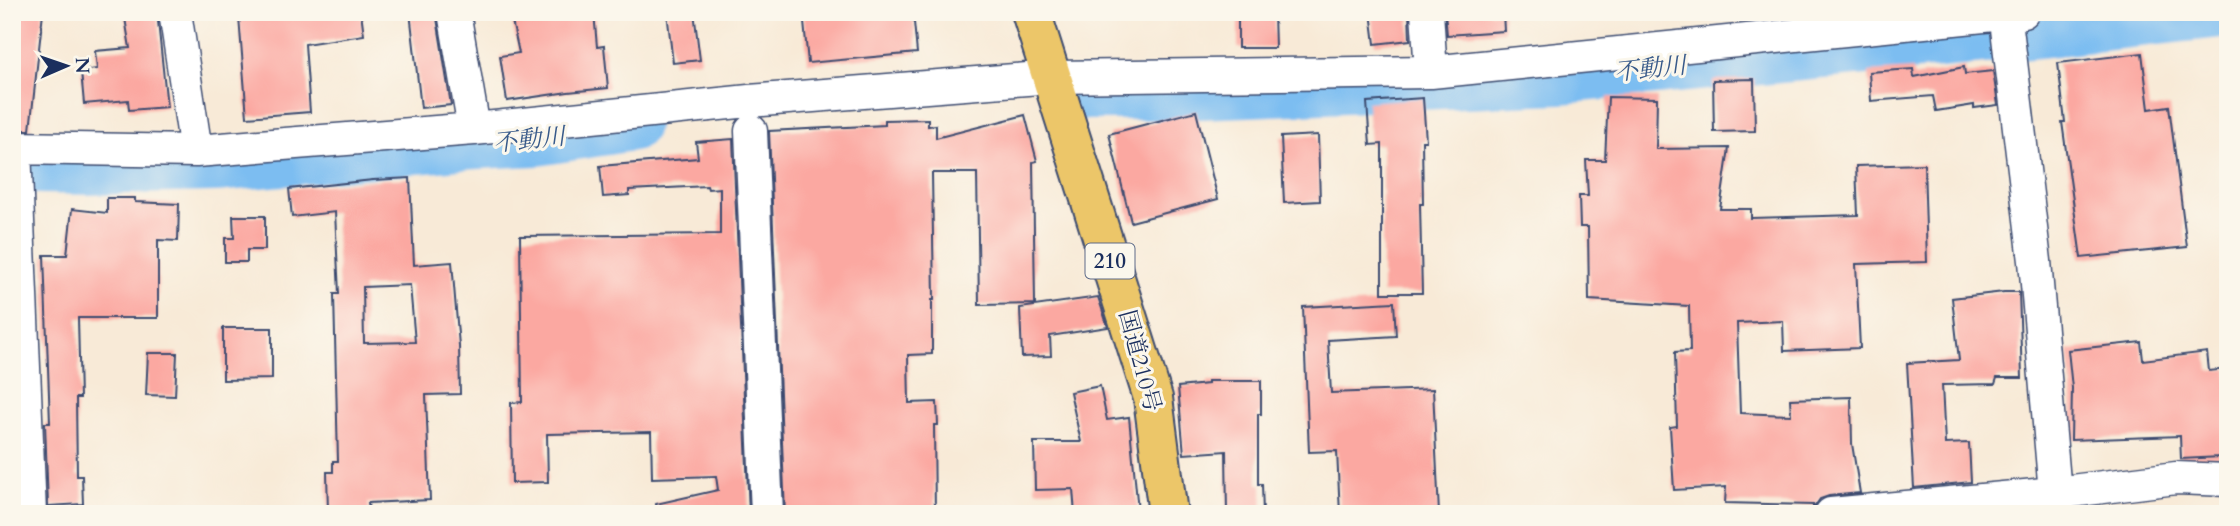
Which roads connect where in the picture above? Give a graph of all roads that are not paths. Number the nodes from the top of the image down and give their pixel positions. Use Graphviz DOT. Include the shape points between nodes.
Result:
graph roads {
  1 [pos="175,12"];
  2 [pos="454,12"];
  3 [pos="1031,12"];
  4 [pos="1427,12"];
  5 [pos="2010,21"];
  6 [pos="1431,72"];
  7 [pos="1053,76"];
  8 [pos="474,129"];
  9 [pos="751,131"];
  10 [pos="14,148"];
  11 [pos="196,151"];
  12 [pos="2228,480"];
  13 [pos="2054,503"];
  14 [pos="30,514"];
  15 [pos="767,514"];
  16 [pos="1168,514"];
  17 [pos="1831,514"];
  1 -- 11 [label="street"];
  2 -- 8 [label="street"];
  3 -- 7 [label="highway, 国道210号 / 210"];
  4 -- 6 [label="street"];
  5 -- 6 [label="street"];
  5 -- 13 [label="street"];
  6 -- 7 [label="street"];
  7 -- 8 [label="street"];
  7 -- 16 [label="highway, 国道210号 / 210" via="1153,398"];
  8 -- 11 [label="street"];
  9 -- 15 [label="street"];
  10 -- 11 [label="street"];
  10 -- 14 [label="street"];
  12 -- 13 [label="street" via="2176,478"];
  13 -- 17 [label="street"];
}
